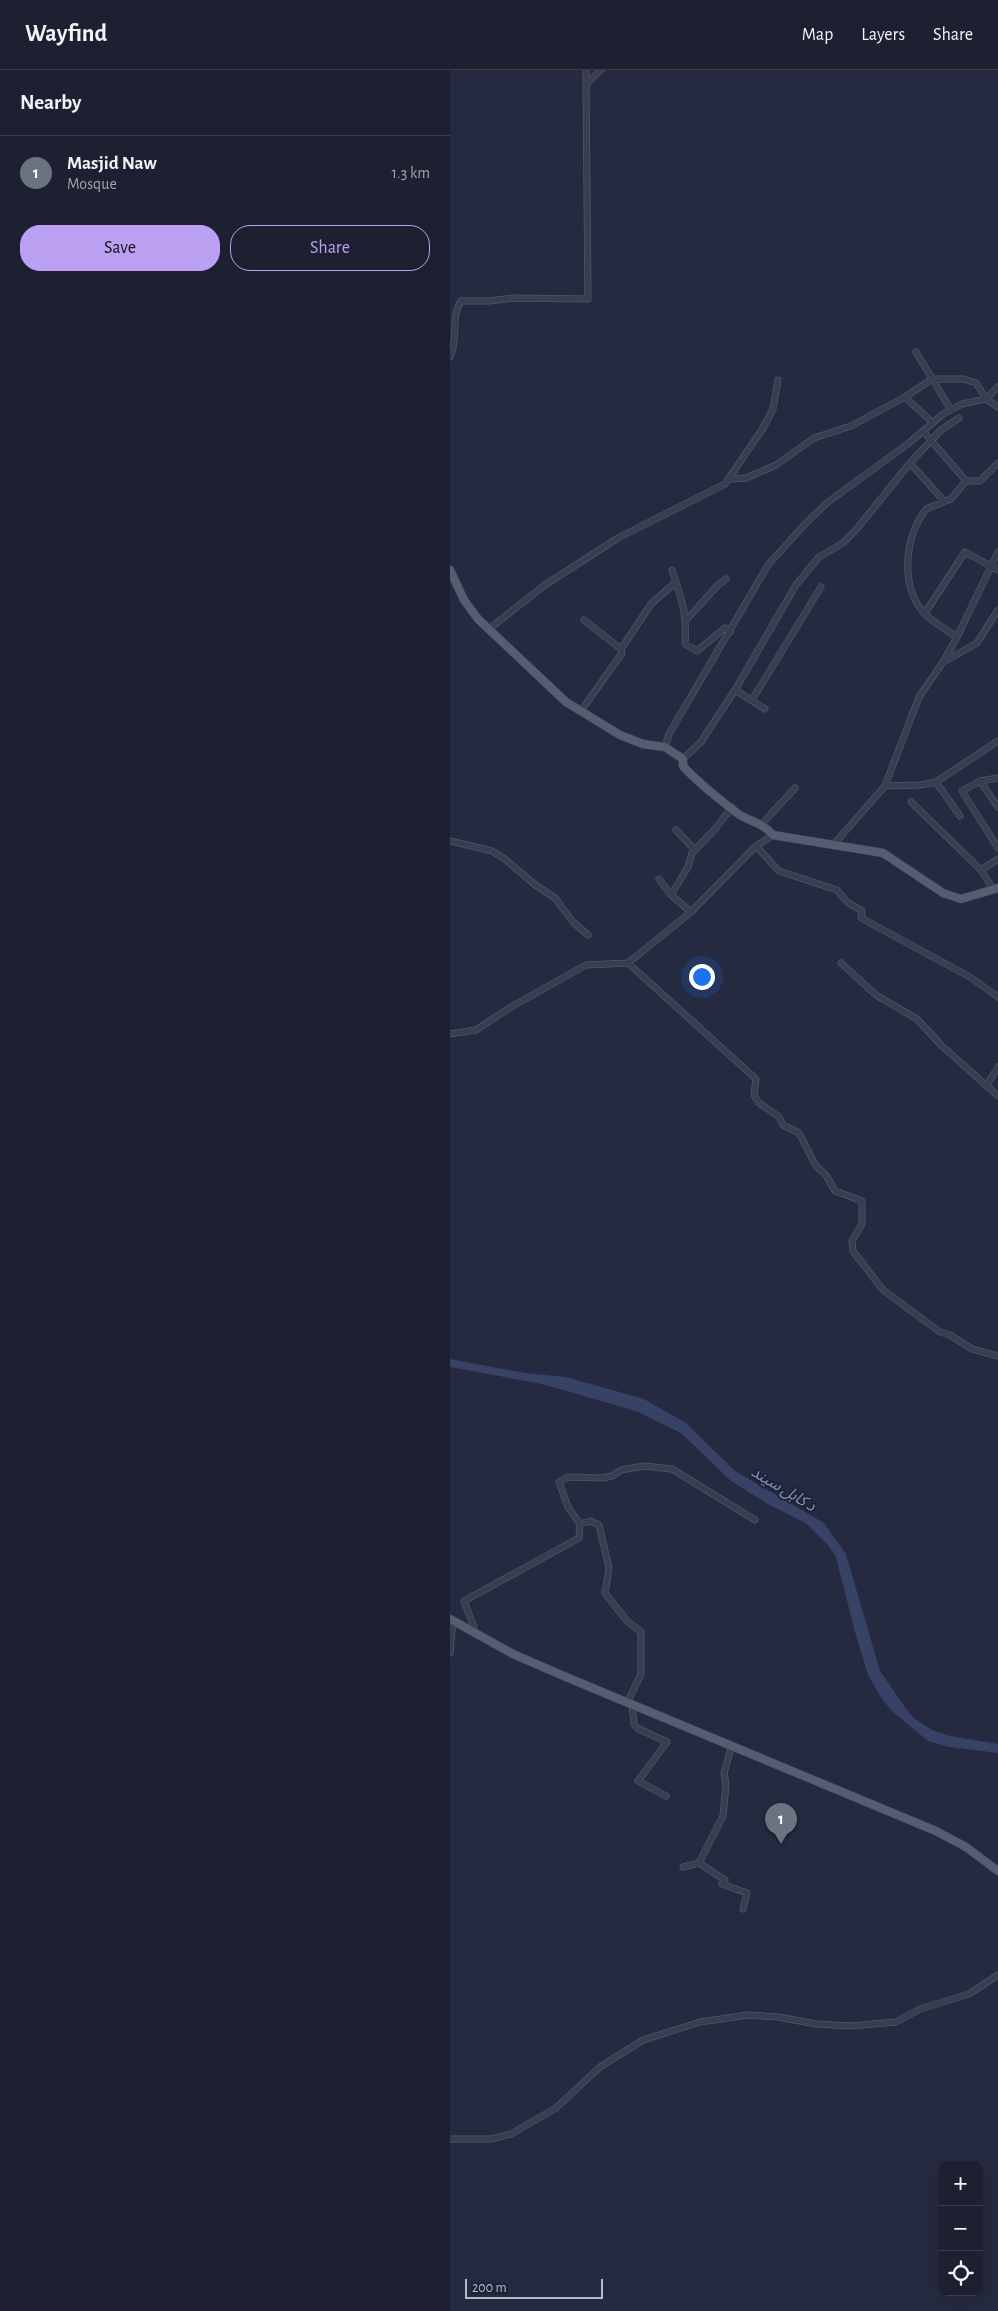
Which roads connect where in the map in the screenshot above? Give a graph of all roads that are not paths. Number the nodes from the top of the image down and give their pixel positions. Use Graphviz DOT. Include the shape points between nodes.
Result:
graph roads {
  1 [pos="586,70"];
  2 [pos="601,70"];
  3 [pos="586,84"];
  4 [pos="916,352"];
  5 [pos="450,357"];
  6 [pos="932,379"];
  7 [pos="778,380"];
  8 [pos="998,387"];
  9 [pos="905,397"];
  10 [pos="986,399"];
  11 [pos="998,407"];
  12 [pos="951,410"];
  13 [pos="959,418"];
  14 [pos="932,422"];
  15 [pos="923,431"];
  16 [pos="932,440"];
  17 [pos="910,463"];
  18 [pos="998,463"];
  19 [pos="730,479"];
  20 [pos="966,481"];
  21 [pos="944,502"];
  22 [pos="998,552"];
  23 [pos="992,566"];
  24 [pos="450,570"];
  25 [pos="672,570"];
  26 [pos="998,570"];
  27 [pos="726,579"];
  28 [pos="676,582"];
  29 [pos="821,587"];
  30 [pos="998,610"];
  31 [pos="924,613"];
  32 [pos="687,619"];
  33 [pos="584,620"];
  34 [pos="489,629"];
  35 [pos="730,632"];
  36 [pos="957,637"];
  37 [pos="621,649"];
  38 [pos="943,662"];
  39 [pos="735,690"];
  40 [pos="752,700"];
  41 [pos="765,710"];
  42 [pos="581,711"];
  43 [pos="998,741"];
  44 [pos="665,747"];
  45 [pos="683,759"];
  46 [pos="998,778"];
  47 [pos="980,781"];
  48 [pos="936,782"];
  49 [pos="884,786"];
  50 [pos="794,788"];
  51 [pos="911,802"];
  52 [pos="732,807"];
  53 [pos="998,808"];
  54 [pos="960,816"];
  55 [pos="761,825"];
  56 [pos="676,830"];
  57 [pos="773,835"];
  58 [pos="450,841"];
  59 [pos="834,844"];
  60 [pos="756,846"];
  61 [pos="998,848"];
  62 [pos="695,850"];
  63 [pos="998,859"];
  64 [pos="981,870"];
  65 [pos="659,879"];
  66 [pos="996,889"];
  67 [pos="671,895"];
  68 [pos="691,912"];
  69 [pos="588,935"];
  70 [pos="628,963"];
  71 [pos="841,963"];
  72 [pos="998,998"];
  73 [pos="450,1034"];
  74 [pos="998,1067"];
  75 [pos="987,1085"];
  76 [pos="998,1096"];
  77 [pos="998,1356"];
  78 [pos="755,1520"];
  79 [pos="580,1524"];
  80 [pos="452,1620"];
  81 [pos="473,1630"];
  82 [pos="450,1653"];
  83 [pos="629,1704"];
  84 [pos="732,1745"];
  85 [pos="666,1796"];
  86 [pos="699,1863"];
  87 [pos="683,1868"];
  88 [pos="997,1869"];
  89 [pos="743,1909"];
  90 [pos="998,1975"];
  91 [pos="450,2139"];
  1 -- 3 [label="street"];
  2 -- 3 [label="street"];
  3 -- 5 [label="street" via="588,299 461,301 453,322 454,349"];
  4 -- 6 [label="street"];
  6 -- 9 [label="street"];
  6 -- 10 [label="street" via="964,379 976,383"];
  6 -- 12 [label="street"];
  7 -- 19 [label="street" via="770,416"];
  8 -- 10 [label="street"];
  9 -- 14 [label="street"];
  9 -- 19 [label="street" via="851,426 814,438 776,464 746,478"];
  10 -- 11 [label="street"];
  10 -- 12 [label="street"];
  12 -- 14 [label="street"];
  13 -- 16 [label="street"];
  14 -- 15 [label="street"];
  15 -- 16 [label="street"];
  15 -- 35 [label="street" via="845,489 806,523 768,565"];
  16 -- 17 [label="street"];
  16 -- 20 [label="street"];
  17 -- 21 [label="street"];
  17 -- 39 [label="street" via="855,531 819,558 796,585"];
  18 -- 20 [label="street" via="980,481"];
  19 -- 34 [label="street" via="618,538 545,585"];
  20 -- 21 [label="street" via="951,499"];
  21 -- 31 [label="street" via="926,508 920,516 907,556 911,588"];
  22 -- 23 [label="street"];
  23 -- 26 [label="street"];
  23 -- 31 [label="street" via="965,552"];
  23 -- 36 [label="street"];
  24 -- 34 [label="main road" via="464,600"];
  25 -- 28 [label="street"];
  27 -- 32 [label="street"];
  28 -- 32 [label="street"];
  28 -- 37 [label="street" via="651,604"];
  29 -- 40 [label="street"];
  30 -- 38 [label="street" via="977,643"];
  31 -- 36 [label="street"];
  32 -- 35 [label="street" via="685,644 698,651 725,628"];
  33 -- 37 [label="street"];
  34 -- 42 [label="main road" via="566,702"];
  35 -- 44 [label="street" via="669,734"];
  36 -- 38 [label="street"];
  37 -- 42 [label="street" via="622,653"];
  38 -- 49 [label="street" via="919,697"];
  39 -- 40 [label="street"];
  39 -- 45 [label="street" via="701,742"];
  40 -- 41 [label="street"];
  42 -- 44 [label="main road" via="620,735 643,744"];
  43 -- 48 [label="street"];
  44 -- 45 [label="main road"];
  45 -- 52 [label="main road" via="688,773"];
  46 -- 47 [label="street"];
  47 -- 53 [label="street"];
  47 -- 61 [label="street" via="962,792"];
  48 -- 49 [label="street"];
  48 -- 54 [label="street"];
  49 -- 59 [label="street"];
  50 -- 55 [label="street"];
  51 -- 64 [label="street"];
  52 -- 55 [label="main road"];
  52 -- 62 [label="street"];
  55 -- 57 [label="main road"];
  56 -- 62 [label="street"];
  57 -- 59 [label="main road"];
  57 -- 60 [label="street"];
  58 -- 69 [label="street" via="492,851 505,859 554,898"];
  59 -- 66 [label="main road" via="883,853 944,893 962,899"];
  60 -- 68 [label="street"];
  60 -- 72 [label="street" via="779,871 837,890 847,902 862,911 860,917 970,978"];
  62 -- 67 [label="street"];
  63 -- 64 [label="street"];
  64 -- 66 [label="street"];
  65 -- 67 [label="street"];
  67 -- 68 [label="street"];
  68 -- 70 [label="street"];
  70 -- 73 [label="street" via="586,965 476,1030"];
  70 -- 77 [label="street" via="756,1079 754,1095 759,1103 779,1117 783,1125 799,1133 816,1166 826,1174 835,1191 862,1202 862,1224 852,1246 856,1256 884,1290 940,1332 972,1349"];
  71 -- 75 [label="street" via="876,995 917,1019"];
  74 -- 75 [label="street"];
  75 -- 76 [label="street"];
  78 -- 79 [label="street" via="672,1469 644,1466 603,1478 568,1477 559,1482 568,1507"];
  79 -- 81 [label="street" via="579,1538 464,1602"];
  79 -- 83 [label="street" via="590,1520 598,1525 609,1568 605,1593 627,1621 641,1632 641,1674"];
  80 -- 81 [label="main road"];
  80 -- 82 [label="street"];
  81 -- 83 [label="main road" via="513,1654"];
  83 -- 84 [label="main road"];
  83 -- 85 [label="street" via="637,1728 667,1742 638,1781"];
  84 -- 86 [label="street" via="724,1773 723,1816"];
  84 -- 88 [label="main road" via="936,1831"];
  86 -- 87 [label="street"];
  86 -- 89 [label="street" via="725,1880 722,1884 747,1893"];
  90 -- 91 [label="street" via="969,1994 920,2009 896,2022 850,2026 748,2015 700,2022 643,2040 600,2067 556,2108 511,2134 491,2139"];
}
